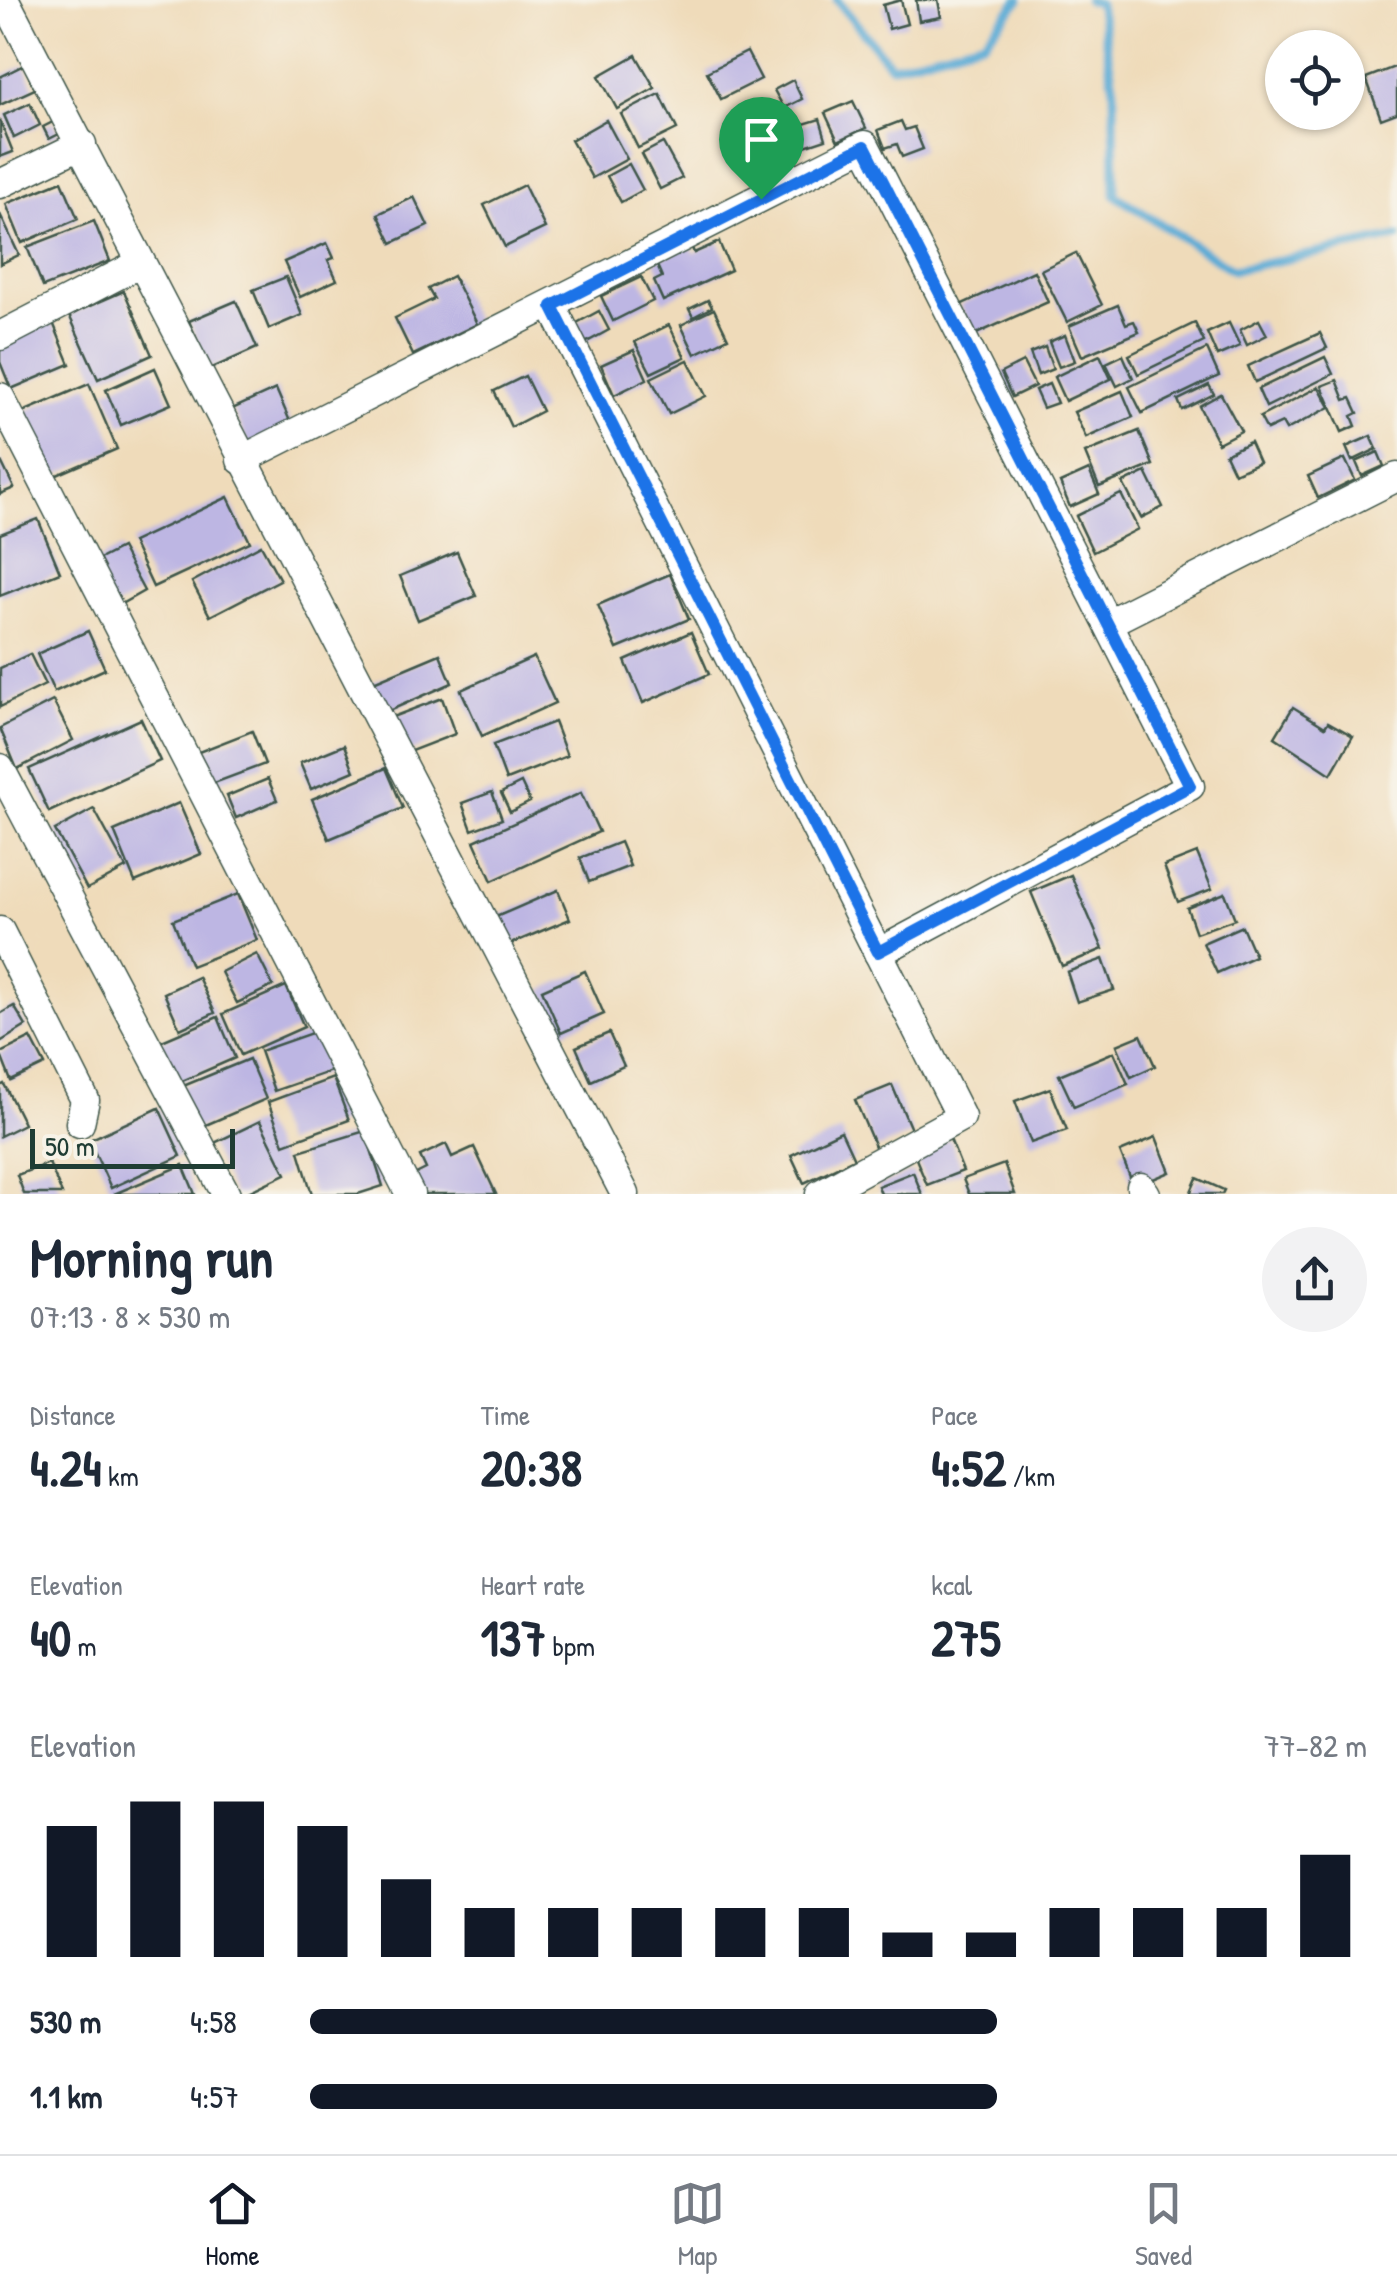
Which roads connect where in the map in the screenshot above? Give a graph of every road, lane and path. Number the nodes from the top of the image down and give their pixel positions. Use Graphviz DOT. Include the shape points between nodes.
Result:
graph roads {
  1 [pos="5,0"];
  2 [pos="82,144"];
  3 [pos="0,184"];
  4 [pos="140,263"];
  5 [pos="552,306"];
  6 [pos="0,336"];
  7 [pos="0,397"];
  8 [pos="241,460"];
  9 [pos="1397,477"];
  10 [pos="1108,623"];
  11 [pos="0,768"];
  12 [pos="0,930"];
  13 [pos="878,952"];
  14 [pos="80,1123"];
  15 [pos="226,1194"];
  16 [pos="410,1194"];
  17 [pos="625,1194"];
  18 [pos="820,1194"];
  1 -- 2 [label="street"];
  2 -- 3 [label="street"];
  2 -- 4 [label="street"];
  4 -- 6 [label="street"];
  4 -- 8 [label="street"];
  5 -- 8 [label="street"];
  5 -- 10 [label="street" via="865,146"];
  5 -- 13 [label="street"];
  7 -- 16 [label="street"];
  8 -- 17 [label="street"];
  9 -- 10 [label="street"];
  10 -- 13 [label="street" via="1190,786"];
  11 -- 15 [label="street"];
  12 -- 14 [label="street" via="85,1100"];
  13 -- 18 [label="street" via="961,1118"];
}
